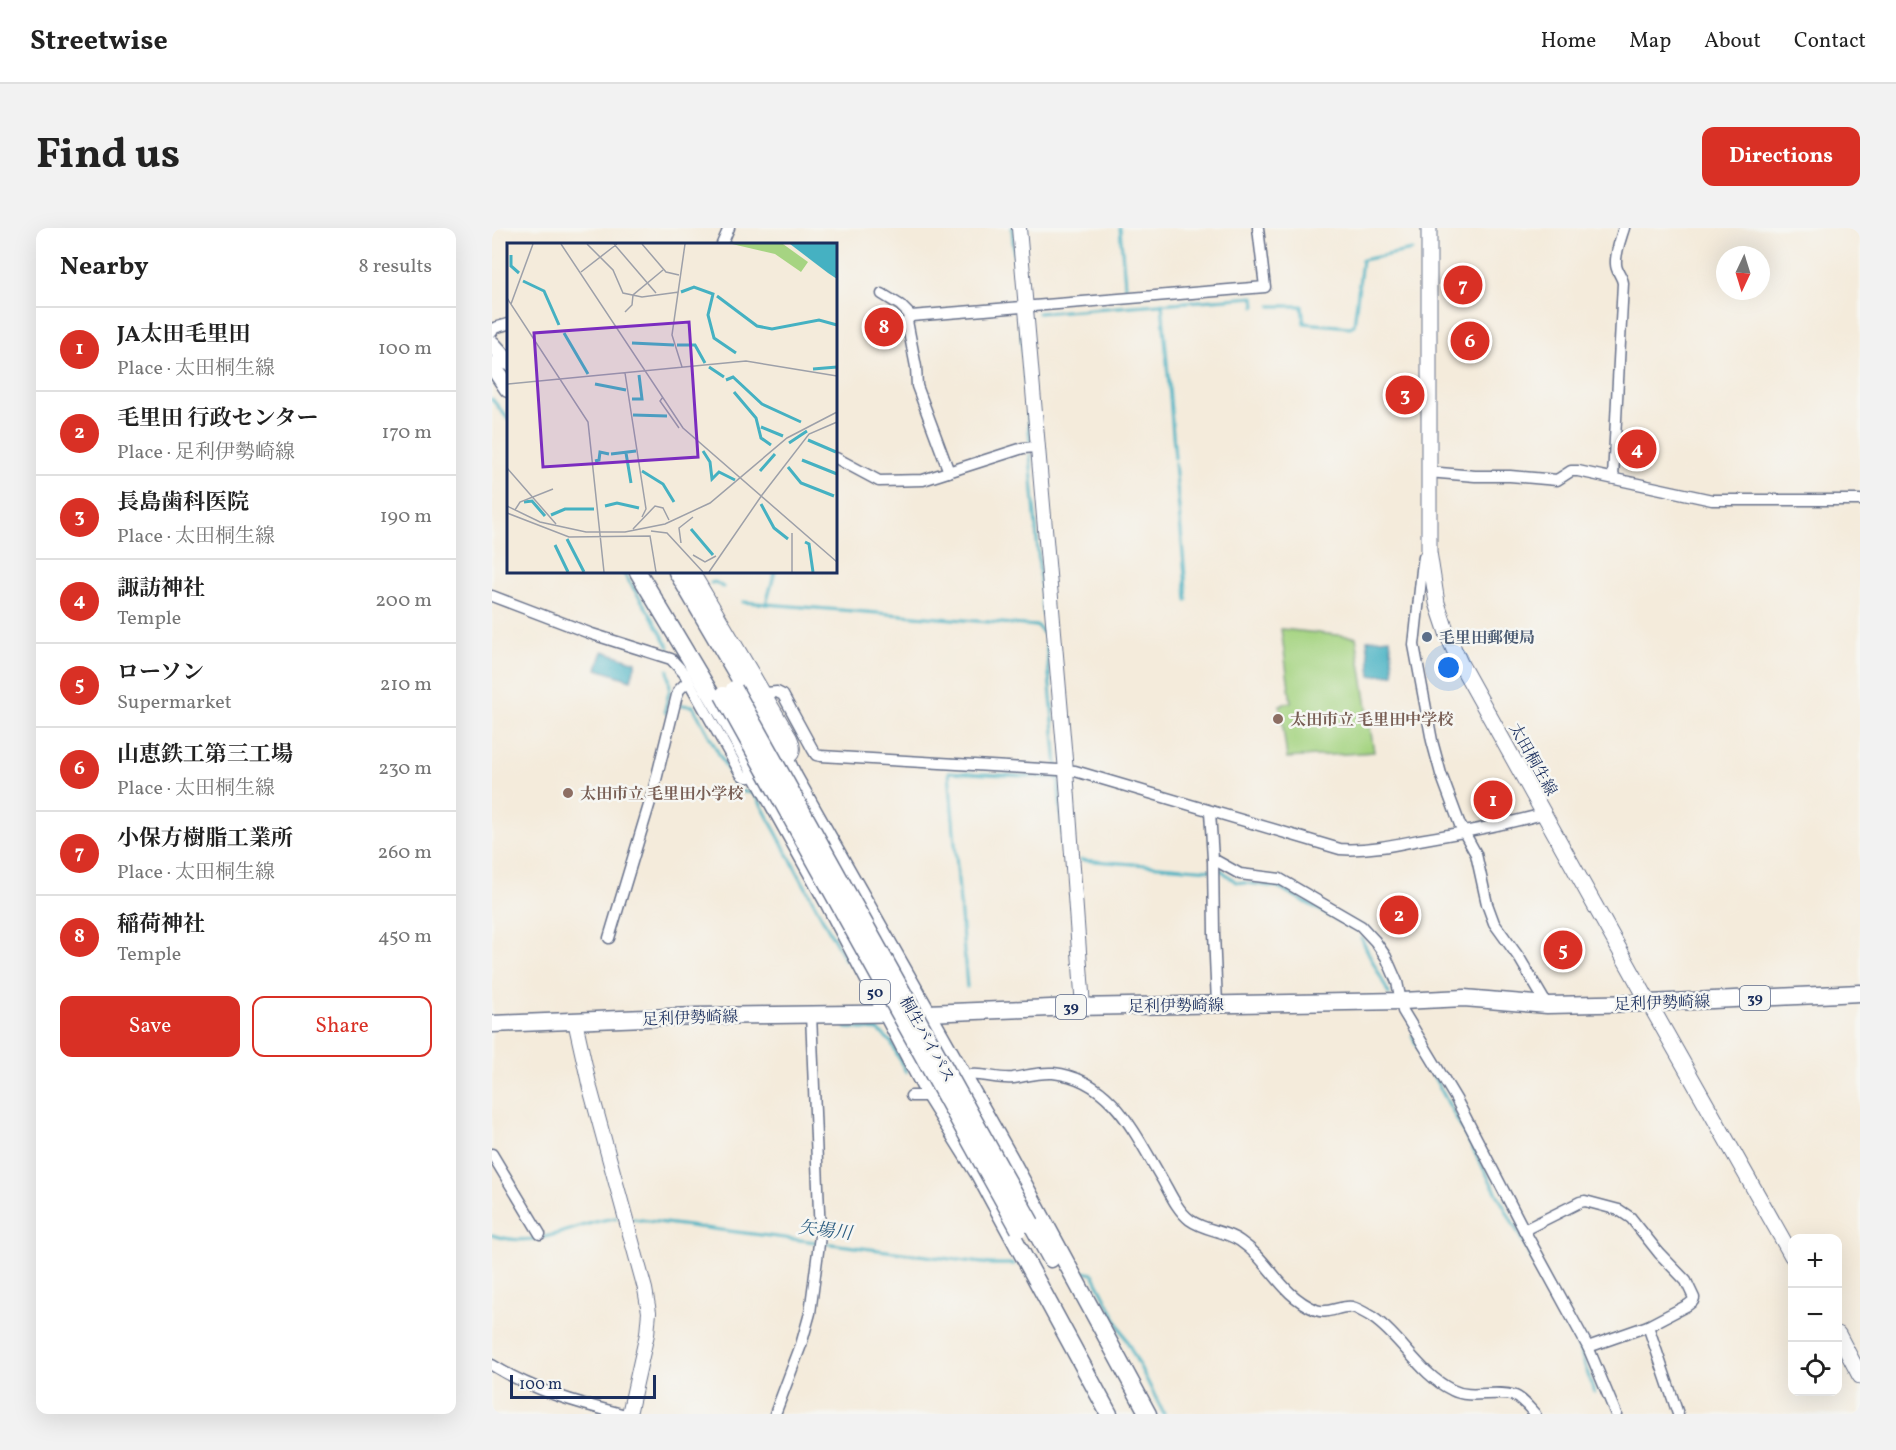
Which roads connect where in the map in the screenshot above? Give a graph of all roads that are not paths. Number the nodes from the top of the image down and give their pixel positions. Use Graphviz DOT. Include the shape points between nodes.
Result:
graph roads {
  1 [pos="729,228"];
  2 [pos="1019,228"];
  3 [pos="1258,228"];
  4 [pos="1429,228"];
  5 [pos="1624,228"];
  6 [pos="722,243"];
  7 [pos="882,294"];
  8 [pos="1026,307"];
  9 [pos="910,316"];
  10 [pos="507,324"];
  11 [pos="492,332"];
  12 [pos="492,344"];
  13 [pos="507,361"];
  14 [pos="492,364"];
  15 [pos="507,381"];
  16 [pos="507,387"];
  17 [pos="1037,447"];
  18 [pos="837,459"];
  19 [pos="949,472"];
  20 [pos="1428,472"];
  21 [pos="1613,478"];
  22 [pos="1860,500"];
  23 [pos="1429,552"];
  24 [pos="639,573"];
  25 [pos="652,573"];
  26 [pos="666,573"];
  27 [pos="678,573"];
  28 [pos="693,573"];
  29 [pos="492,596"];
  30 [pos="688,681"];
  31 [pos="728,692"];
  32 [pos="765,693"];
  33 [pos="786,759"];
  34 [pos="1060,771"];
  35 [pos="756,775"];
  36 [pos="1210,812"];
  37 [pos="1544,814"];
  38 [pos="1465,833"];
  39 [pos="1213,867"];
  40 [pos="609,938"];
  41 [pos="1860,993"];
  42 [pos="1402,1001"];
  43 [pos="1649,1003"];
  44 [pos="1217,1004"];
  45 [pos="1547,1005"];
  46 [pos="1083,1007"];
  47 [pos="886,1013"];
  48 [pos="927,1013"];
  49 [pos="811,1014"];
  50 [pos="575,1021"];
  51 [pos="492,1024"];
  52 [pos="492,1035"];
  53 [pos="962,1077"];
  54 [pos="929,1094"];
  55 [pos="911,1096"];
  56 [pos="492,1154"];
  57 [pos="1025,1226"];
  58 [pos="1524,1230"];
  59 [pos="540,1234"];
  60 [pos="1788,1249"];
  61 [pos="1648,1326"];
  62 [pos="1842,1342"];
  63 [pos="1588,1347"];
  64 [pos="492,1365"];
  65 [pos="1860,1376"];
  66 [pos="622,1414"];
  67 [pos="628,1414"];
  68 [pos="775,1414"];
  69 [pos="1109,1414"];
  70 [pos="1121,1414"];
  71 [pos="1137,1414"];
  72 [pos="1148,1414"];
  73 [pos="1535,1414"];
  74 [pos="1616,1414"];
  75 [pos="1678,1414"];
  1 -- 6 [label="street"];
  2 -- 8 [label="street"];
  3 -- 8 [label="street" via="1265,287"];
  4 -- 20 [label="main road, 太田桐生線"];
  5 -- 21 [label="street" via="1616,261 1623,283"];
  7 -- 9 [label="street"];
  8 -- 9 [label="street"];
  8 -- 17 [label="street"];
  9 -- 19 [label="street" via="907,321 917,386"];
  10 -- 11 [label="street"];
  12 -- 13 [label="main road"];
  14 -- 15 [label="main road"];
  14 -- 16 [label="main road"];
  17 -- 19 [label="street"];
  17 -- 34 [label="street"];
  18 -- 19 [label="street" via="879,481 923,480"];
  20 -- 21 [label="street" via="1557,480 1578,471"];
  20 -- 23 [label="main road, 太田桐生線"];
  21 -- 22 [label="street" via="1712,500"];
  23 -- 37 [label="main road, 太田桐生線" via="1437,603 1453,648"];
  23 -- 38 [label="street" via="1423,561 1414,645 1432,741"];
  24 -- 35 [label="main road, 50"];
  25 -- 31 [label="main road, 桐生バイパス / 50"];
  26 -- 31 [label="main road, 桐生バイパス / 50"];
  27 -- 33 [label="main road, 50"];
  28 -- 32 [label="street"];
  29 -- 30 [label="street" via="671,659"];
  30 -- 35 [label="street" via="741,774 749,778"];
  30 -- 40 [label="street" via="677,695 653,792"];
  31 -- 57 [label="main road, 桐生バイパス / 50, bridge"];
  32 -- 33 [label="street" via="794,747"];
  32 -- 34 [label="street" via="783,695 816,755"];
  33 -- 35 [label="street"];
  33 -- 48 [label="main road, 50"];
  34 -- 36 [label="street" via="1075,771"];
  34 -- 46 [label="street"];
  35 -- 47 [label="main road, 50"];
  36 -- 38 [label="street" via="1352,850"];
  36 -- 39 [label="street"];
  37 -- 38 [label="street"];
  37 -- 43 [label="main road, 太田桐生線"];
  38 -- 45 [label="street" via="1476,854 1494,923"];
  39 -- 42 [label="street" via="1280,879 1361,926 1386,957"];
  39 -- 44 [label="street"];
  41 -- 43 [label="main road, 足利伊勢崎線 / 39"];
  42 -- 44 [label="main road, 足利伊勢崎線 / 39"];
  42 -- 45 [label="main road, 足利伊勢崎線 / 39" via="1464,998"];
  42 -- 58 [label="street" via="1403,1011 1456,1099"];
  43 -- 45 [label="main road, 足利伊勢崎線 / 39"];
  43 -- 60 [label="main road, 太田桐生線"];
  44 -- 46 [label="main road, 足利伊勢崎線 / 39"];
  46 -- 48 [label="main road, 足利伊勢崎線 / 39"];
  47 -- 48 [label="main road, 足利伊勢崎線 / 39"];
  47 -- 49 [label="main road, 足利伊勢崎線 / 39"];
  47 -- 54 [label="main road, 50"];
  48 -- 53 [label="main road, 50"];
  49 -- 50 [label="main road, 足利伊勢崎線 / 39"];
  49 -- 68 [label="street" via="820,1236 810,1313"];
  50 -- 51 [label="main road, 足利伊勢崎線 / 39"];
  50 -- 67 [label="street" via="649,1312"];
  51 -- 52 [label="street"];
  53 -- 54 [label="street"];
  53 -- 72 [label="main road, 50"];
  53 -- 73 [label="street" via="1004,1079 1052,1073 1096,1089 1123,1114 1182,1212 1199,1226 1229,1234 1256,1253 1287,1292 1321,1312 1351,1307 1373,1318 1437,1382 1452,1391 1516,1396"];
  54 -- 55 [label="street"];
  54 -- 69 [label="main road, 50" via="979,1174"];
  56 -- 59 [label="street"];
  57 -- 70 [label="main road, 桐生バイパス / 50"];
  57 -- 71 [label="main road, 桐生バイパス / 50"];
  58 -- 61 [label="street" via="1580,1202 1619,1210 1631,1218 1681,1274 1694,1298"];
  58 -- 63 [label="street"];
  61 -- 63 [label="street"];
  61 -- 75 [label="street"];
  62 -- 65 [label="main road"];
  63 -- 74 [label="street"];
  64 -- 66 [label="street" via="567,1400"];
}
